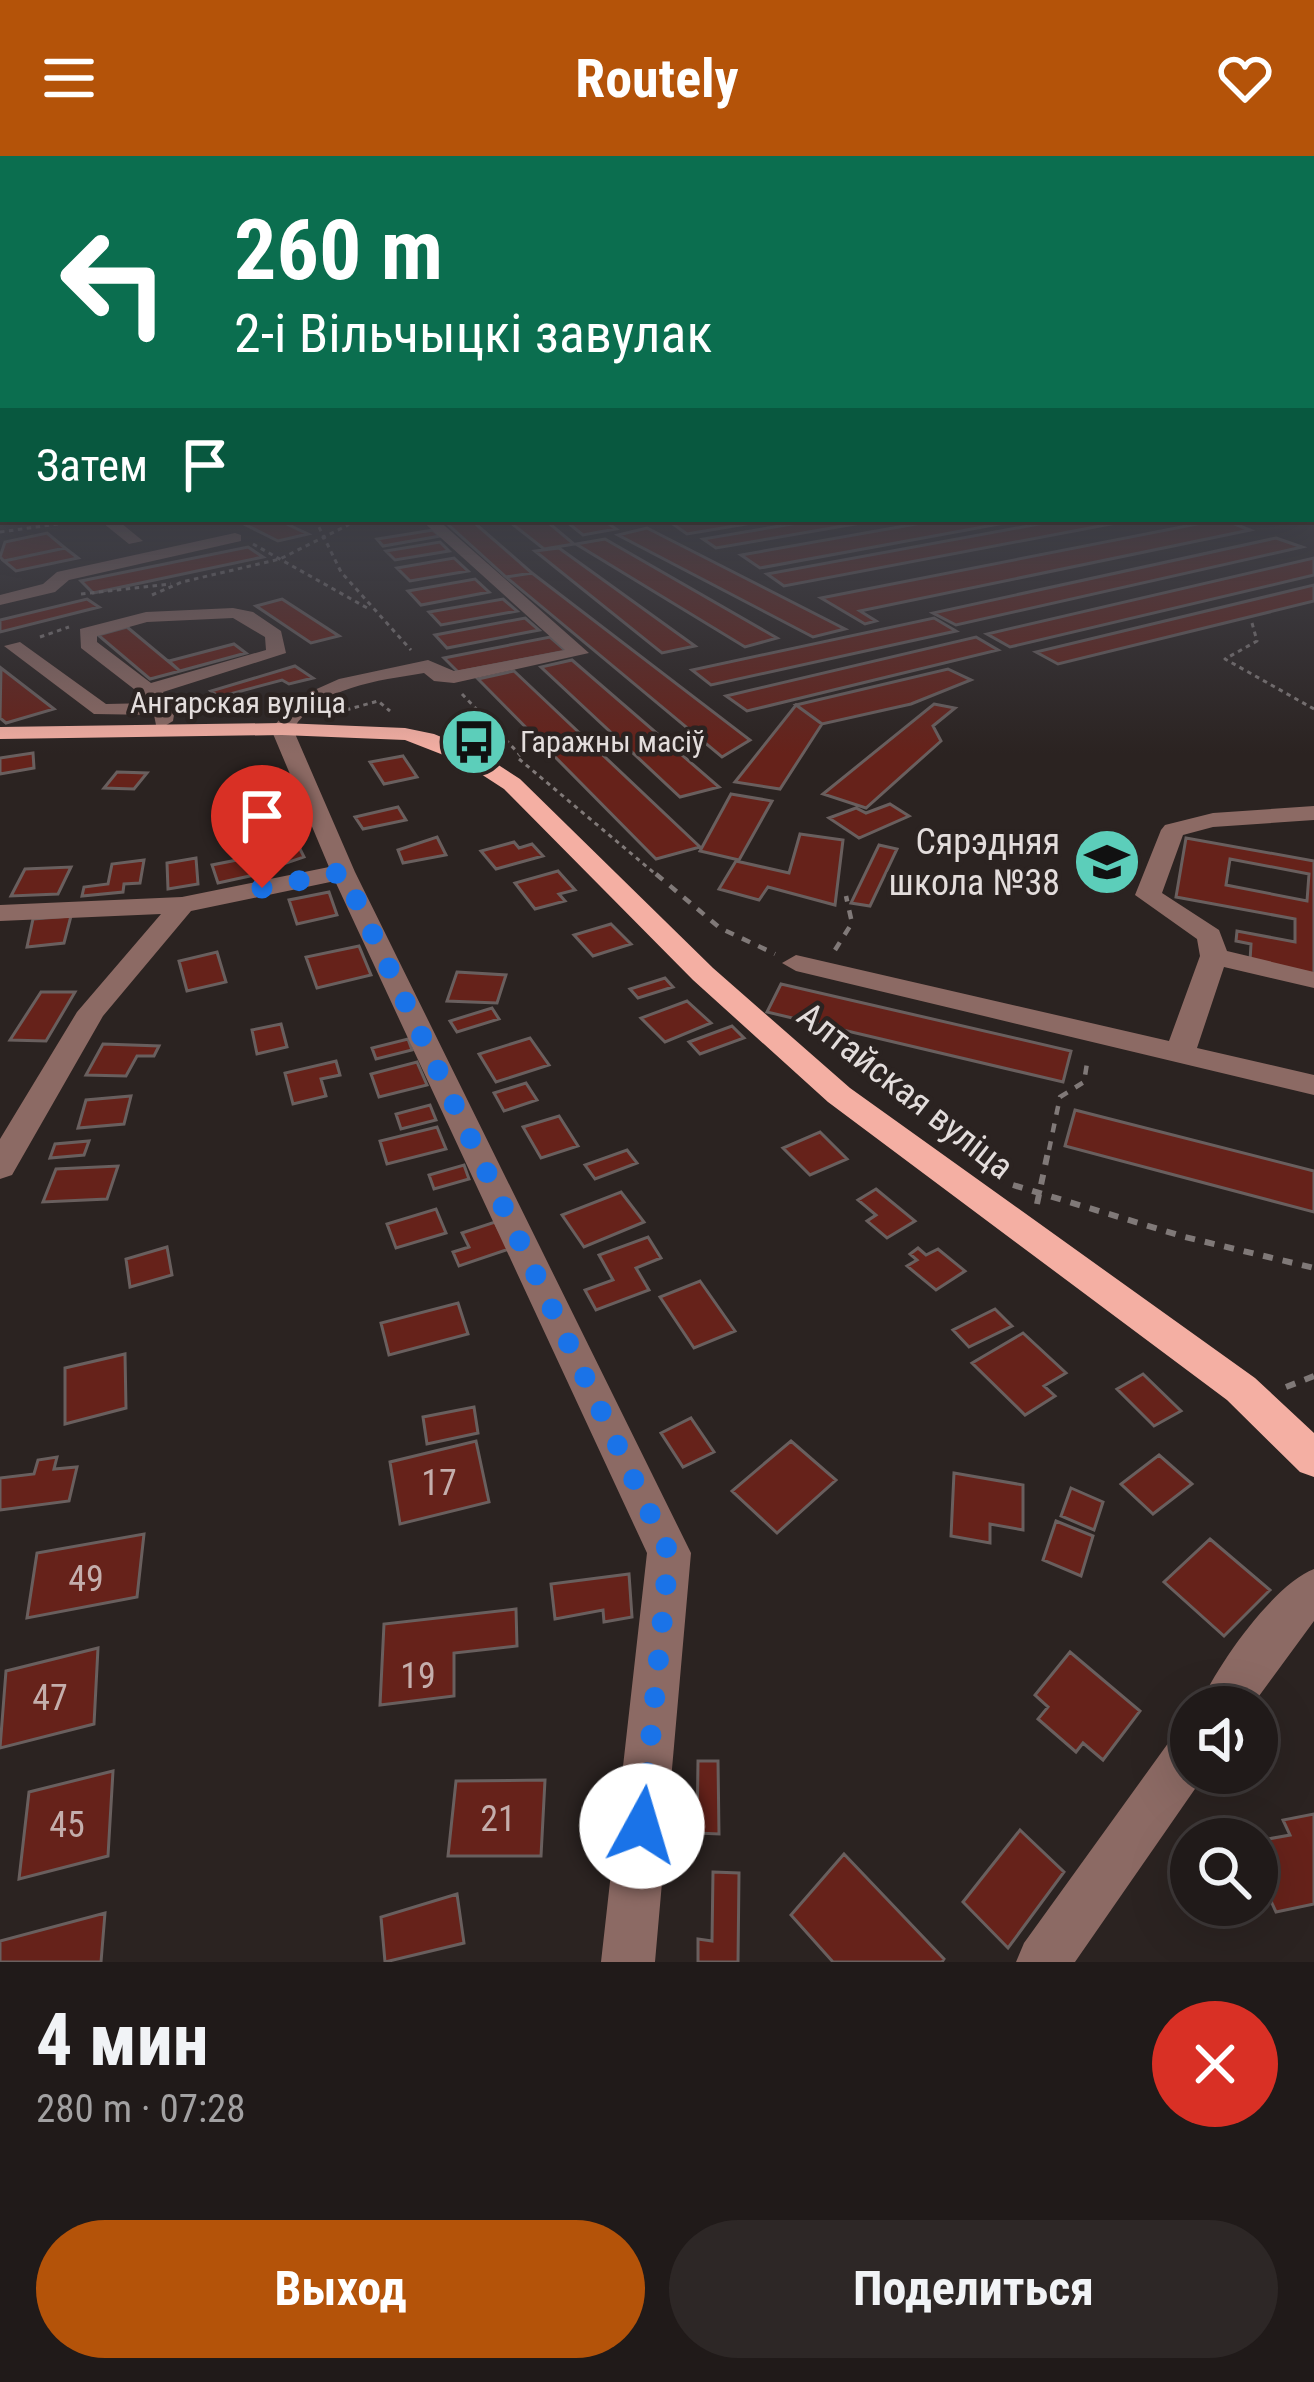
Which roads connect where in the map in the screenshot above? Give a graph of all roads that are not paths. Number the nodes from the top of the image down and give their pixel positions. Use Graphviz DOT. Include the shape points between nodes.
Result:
graph roads {
  1 [pos="52,585"];
  2 [pos="503,585"];
  3 [pos="0,600"];
  4 [pos="13,646"];
  5 [pos="147,690"];
  6 [pos="164,709"];
  7 [pos="282,730"];
  8 [pos="162,733"];
  9 [pos="0,734"];
  10 [pos="472,758"];
  11 [pos="1314,813"];
  12 [pos="343,872"];
  13 [pos="182,905"];
  14 [pos="0,913"];
  15 [pos="1214,956"];
  16 [pos="809,966"];
  17 [pos="1314,980"];
  18 [pos="1180,1053"];
  19 [pos="1314,1085"];
  20 [pos="0,1167"];
  21 [pos="1314,1459"];
  22 [pos="1314,1590"];
  23 [pos="1238,1686"];
  24 [pos="1170,1782"];
  25 [pos="628,1962"];
  26 [pos="1043,1962"];
  1 -- 3 [label="street"];
  2 -- 7 [label="street" via="579,653 447,678 428,666 346,683 292,710"];
  4 -- 6 [label="street" via="101,710"];
  5 -- 5 [label="street" via="88,644 88,633 146,617 233,613 274,635 276,653"];
  5 -- 6 [label="street"];
  6 -- 8 [label="street"];
  7 -- 8 [label="main road, Ангарская вуліца"];
  7 -- 10 [label="main road, Ангарская вуліца" via="405,734"];
  7 -- 12 [label="street"];
  8 -- 9 [label="main road, Ангарская вуліца"];
  10 -- 21 [label="main road, Алтайская вуліца" via="512,784 703,974 839,1095 1241,1389"];
  11 -- 15 [label="street" via="1173,830 1148,895 1210,937"];
  12 -- 13 [label="street"];
  12 -- 25 [label="street" via="669,1553"];
  13 -- 14 [label="street"];
  13 -- 20 [label="street" via="91,1012"];
  15 -- 17 [label="street"];
  15 -- 18 [label="street"];
  16 -- 18 [label="street"];
  18 -- 19 [label="street"];
  22 -- 23 [label="street"];
  24 -- 26 [label="street"];
}
